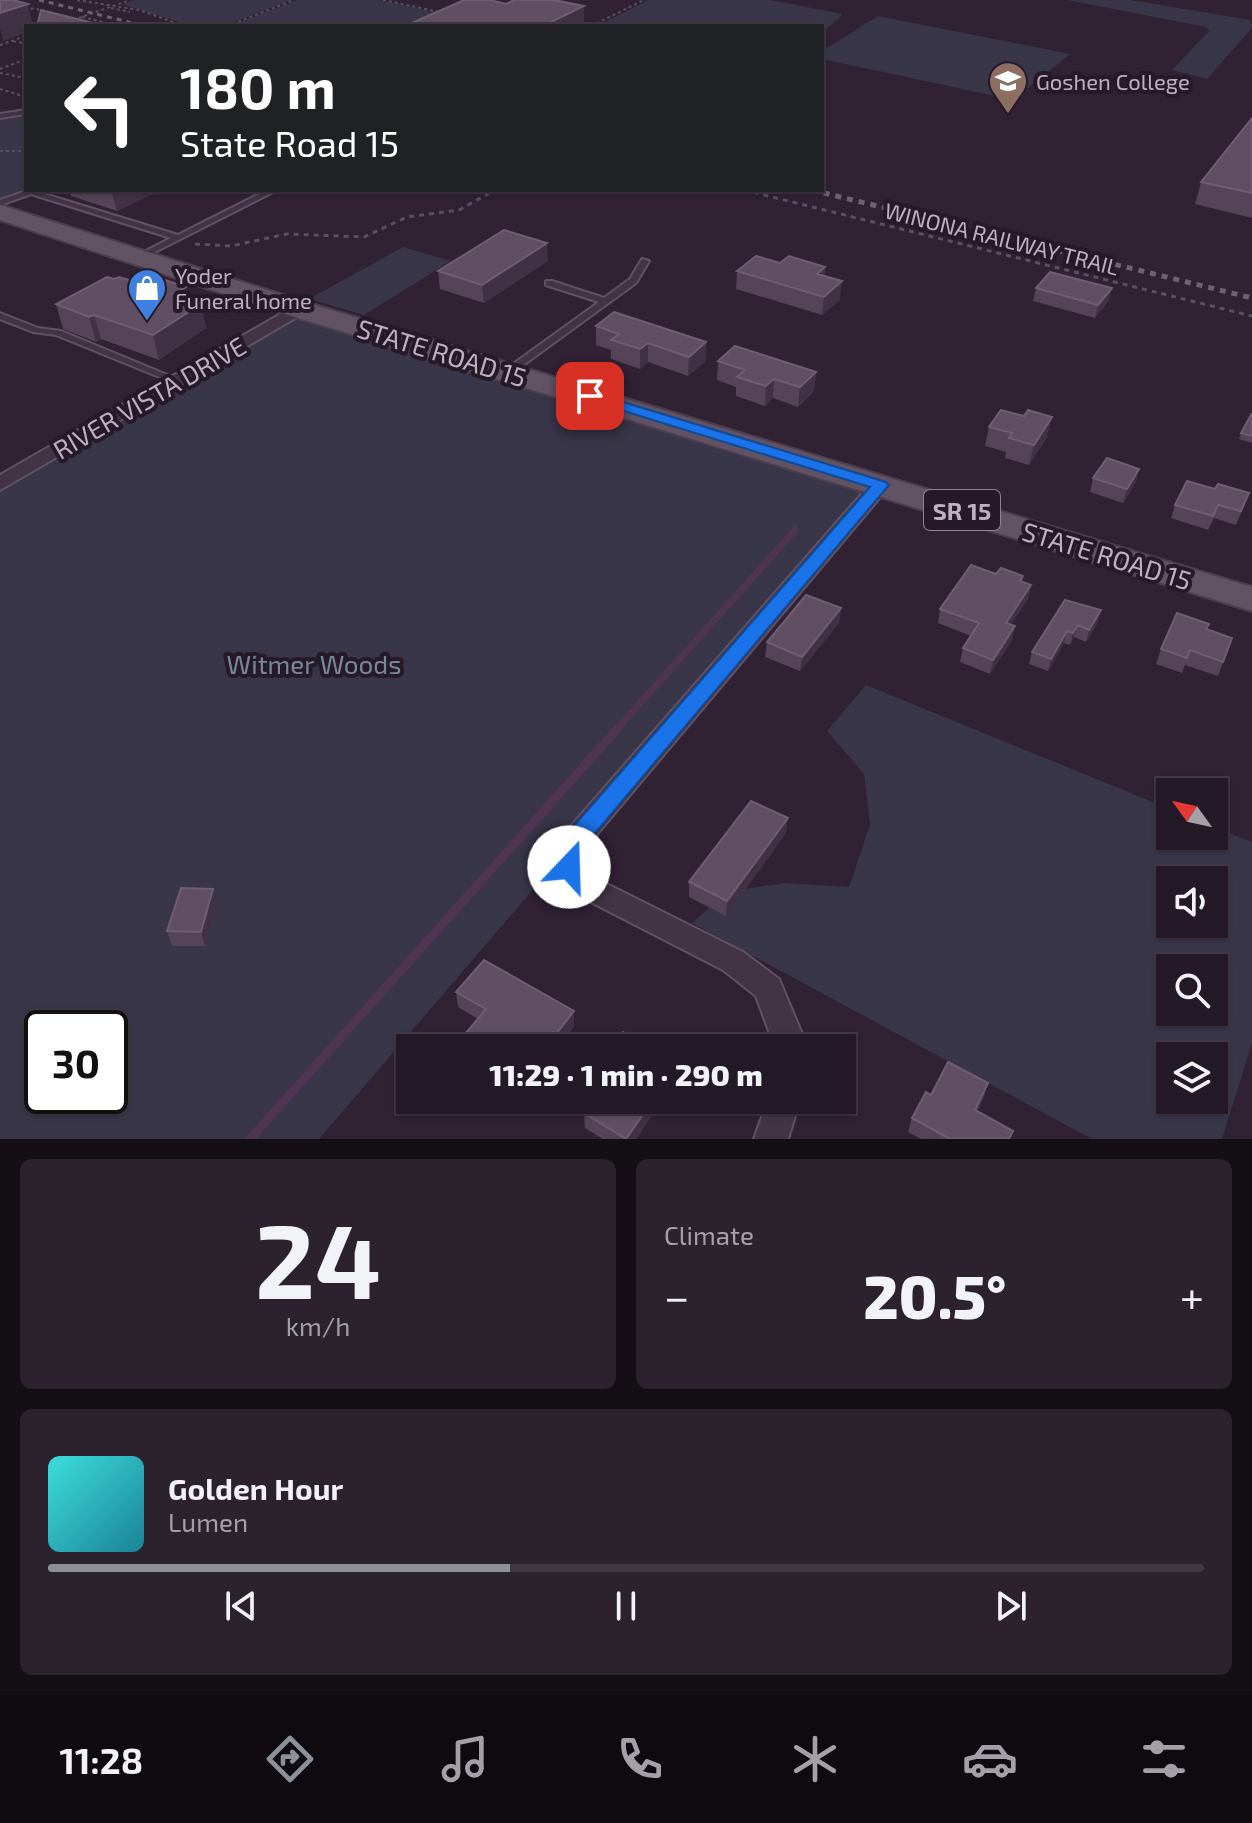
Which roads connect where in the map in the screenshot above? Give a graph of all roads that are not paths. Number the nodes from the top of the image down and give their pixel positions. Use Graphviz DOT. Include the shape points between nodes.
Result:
graph roads {
  1 [pos="24,112"];
  2 [pos="0,116"];
  3 [pos="31,192"];
  4 [pos="37,192"];
  5 [pos="269,192"];
  6 [pos="0,203"];
  7 [pos="0,212"];
  8 [pos="175,240"];
  9 [pos="138,258"];
  10 [pos="645,261"];
  11 [pos="549,283"];
  12 [pos="606,301"];
  13 [pos="298,309"];
  14 [pos="0,316"];
  15 [pos="508,372"];
  16 [pos="177,381"];
  17 [pos="0,484"];
  18 [pos="880,485"];
  19 [pos="1252,599"];
  20 [pos="786,1034"];
  21 [pos="779,1114"];
  22 [pos="771,1139"];
  1 -- 2 [label="lane"];
  3 -- 6 [label="lane"];
  4 -- 8 [label="lane"];
  5 -- 8 [label="lane"];
  7 -- 9 [label="main road, STATE ROAD 15 / SR 15"];
  8 -- 9 [label="lane"];
  9 -- 13 [label="main road, STATE ROAD 15 / SR 15"];
  10 -- 12 [label="lane" via="633,281"];
  11 -- 12 [label="lane"];
  12 -- 15 [label="lane"];
  13 -- 15 [label="main road, STATE ROAD 15 / SR 15"];
  13 -- 16 [label="street, RIVER VISTA DRIVE"];
  14 -- 16 [label="lane" via="58,333"];
  15 -- 18 [label="main road, STATE ROAD 15 / SR 15"];
  16 -- 17 [label="street, RIVER VISTA DRIVE"];
  18 -- 19 [label="main road, STATE ROAD 15 / SR 15"];
  18 -- 20 [label="street" via="574,842 569,867 589,888 733,961 768,988"];
  21 -- 22 [label="street"];
}
